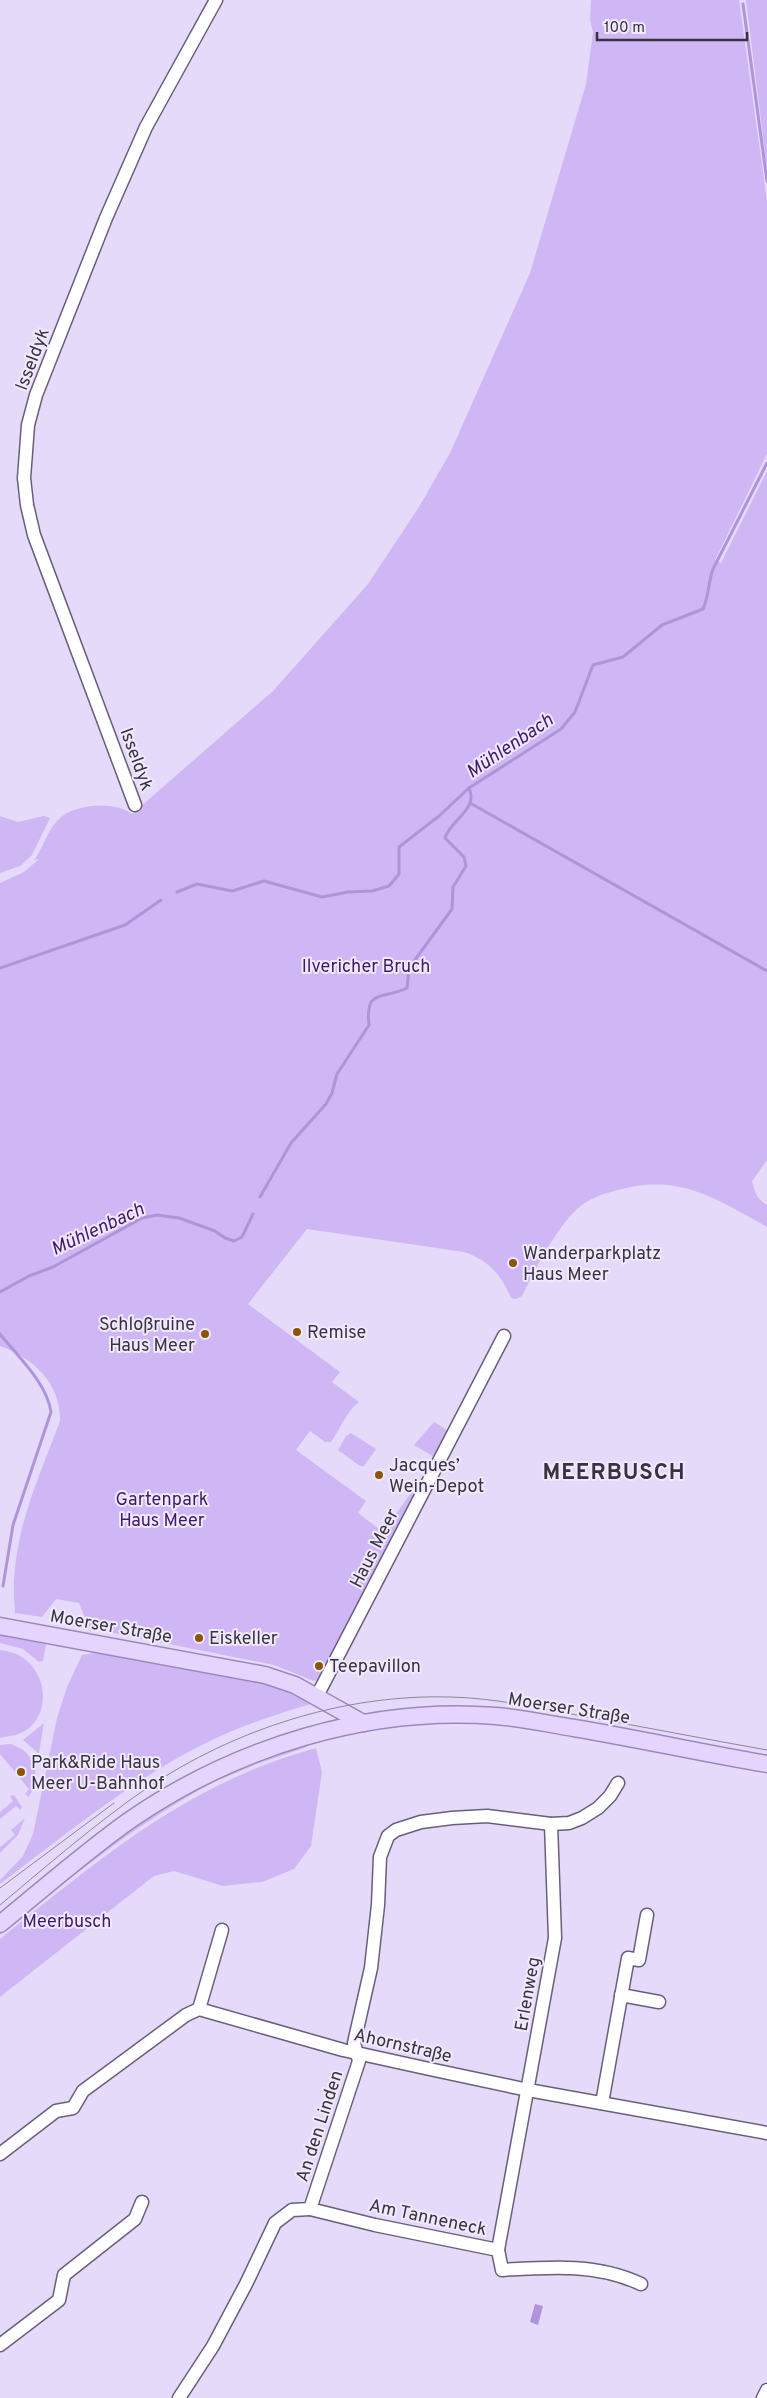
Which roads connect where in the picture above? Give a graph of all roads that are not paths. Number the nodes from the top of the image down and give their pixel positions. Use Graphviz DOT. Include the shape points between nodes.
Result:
graph roads {
  1 [pos="216,0"];
  2 [pos="135,805"];
  3 [pos="504,1336"];
  4 [pos="0,1626"];
  5 [pos="322,1700"];
  6 [pos="363,1723"];
  7 [pos="320,1733"];
  8 [pos="767,1764"];
  9 [pos="618,1783"];
  10 [pos="552,1824"];
  11 [pos="647,1915"];
  12 [pos="0,1924"];
  13 [pos="222,1930"];
  14 [pos="621,1995"];
  15 [pos="659,2002"];
  16 [pos="199,2009"];
  17 [pos="357,2052"];
  18 [pos="528,2090"];
  19 [pos="602,2103"];
  20 [pos="767,2133"];
  21 [pos="0,2154"];
  22 [pos="142,2202"];
  23 [pos="310,2209"];
  24 [pos="498,2250"];
  25 [pos="641,2284"];
  26 [pos="0,2345"];
  27 [pos="767,2390"];
  28 [pos="179,2398"];
  29 [pos="763,2398"];
  1 -- 2 [label="street, Isseldyk" via="146,126 106,218 36,395 25,450 24,478 34,535"];
  3 -- 5 [label="street, Haus Meer"];
  4 -- 5 [label="main road, Moerser Straße" via="234,1668 280,1679"];
  5 -- 6 [label="main road, Moerser Straße"];
  5 -- 7 [label="main road" via="329,1710"];
  6 -- 7 [label="main road, Moerser Straße"];
  6 -- 8 [label="main road, Moerser Straße" via="430,1714 498,1716"];
  7 -- 12 [label="main road, Moerser Straße" via="232,1764 164,1799 130,1820"];
  9 -- 10 [label="street" via="610,1796 582,1818"];
  10 -- 17 [label="street, An den Linden" via="487,1816 452,1818 421,1822 388,1836 380,1857 371,1968 354,2043"];
  10 -- 18 [label="street, Erlenweg" via="555,1938"];
  11 -- 14 [label="street" via="639,1960 628,1958"];
  13 -- 16 [label="street"];
  14 -- 15 [label="street"];
  14 -- 19 [label="street"];
  16 -- 17 [label="street, Ahornstraße"];
  16 -- 21 [label="street" via="186,2015 83,2091 72,2108 56,2111"];
  17 -- 18 [label="street, Ahornstraße"];
  17 -- 23 [label="street, An den Linden" via="359,2061"];
  18 -- 19 [label="street, Ahornstraße"];
  18 -- 24 [label="street, Erlenweg"];
  19 -- 20 [label="street, Ahornstraße"];
  22 -- 26 [label="street" via="135,2219 64,2275 59,2300"];
  23 -- 24 [label="street, Am Tanneneck"];
  23 -- 28 [label="street, An den Linden" via="292,2210 275,2222 213,2346"];
  24 -- 25 [label="street, Am Tanneneck" via="502,2270 581,2267"];
  27 -- 29 [label="street"];
}
